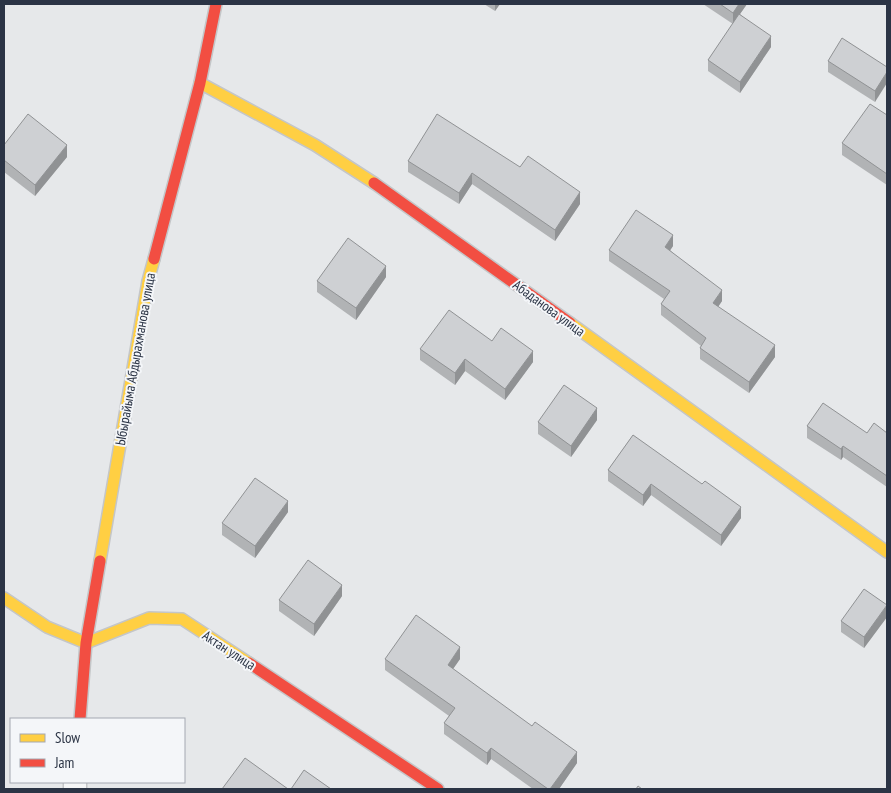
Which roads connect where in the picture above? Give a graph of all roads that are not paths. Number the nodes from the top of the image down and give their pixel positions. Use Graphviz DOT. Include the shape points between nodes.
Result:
graph roads {
  1 [pos="216,4"];
  2 [pos="200,83"];
  3 [pos="887,552"];
  4 [pos="4,598"];
  5 [pos="86,643"];
  6 [pos="80,718"];
  7 [pos="438,789"];
  1 -- 2 [label="street, Ыбырайыма Абдырахманова улица"];
  2 -- 3 [label="street, Абаданова улица" via="315,145 394,196"];
  2 -- 5 [label="street, Ыбырайыма Абдырахманова улица" via="148,281"];
  4 -- 5 [label="street" via="47,627"];
  5 -- 6 [label="street, Ыбырайыма Абдырахманова улица"];
  5 -- 7 [label="street, Актан улица" via="149,618 182,619"];
}
